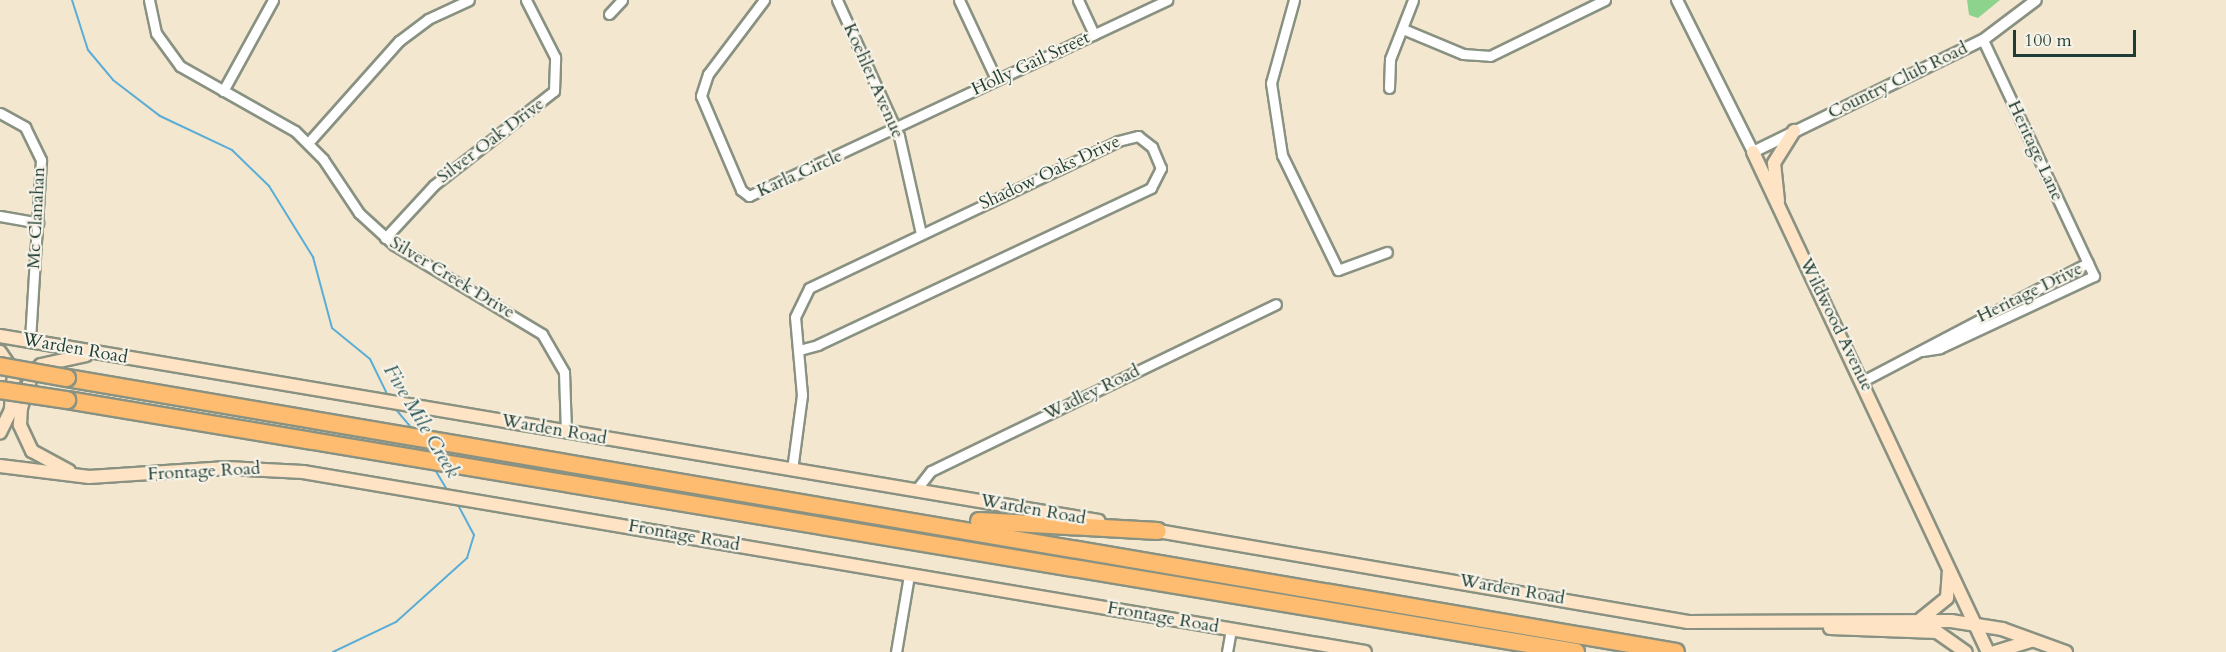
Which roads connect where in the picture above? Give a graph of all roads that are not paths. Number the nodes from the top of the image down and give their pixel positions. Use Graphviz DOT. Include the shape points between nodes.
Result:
graph roads {
  1 [pos="149,0"];
  2 [pos="273,0"];
  3 [pos="469,0"];
  4 [pos="526,0"];
  5 [pos="622,0"];
  6 [pos="764,0"];
  7 [pos="837,0"];
  8 [pos="959,0"];
  9 [pos="1078,0"];
  10 [pos="1167,0"];
  11 [pos="1294,0"];
  12 [pos="1413,0"];
  13 [pos="1605,0"];
  14 [pos="1677,0"];
  15 [pos="2036,0"];
  16 [pos="609,14"];
  17 [pos="1403,29"];
  18 [pos="1094,34"];
  19 [pos="1983,40"];
  20 [pos="996,79"];
  21 [pos="1389,88"];
  22 [pos="223,91"];
  23 [pos="0,113"];
  24 [pos="896,129"];
  25 [pos="1794,131"];
  26 [pos="308,143"];
  27 [pos="1753,152"];
  28 [pos="1778,205"];
  29 [pos="0,216"];
  30 [pos="38,223"];
  31 [pos="921,234"];
  32 [pos="385,238"];
  33 [pos="1387,252"];
  34 [pos="2088,263"];
  35 [pos="1276,304"];
  36 [pos="0,336"];
  37 [pos="30,341"];
  38 [pos="799,350"];
  39 [pos="1922,351"];
  40 [pos="0,352"];
  41 [pos="105,354"];
  42 [pos="0,366"];
  43 [pos="1863,381"];
  44 [pos="0,390"];
  45 [pos="566,432"];
  46 [pos="0,433"];
  47 [pos="0,466"];
  48 [pos="792,470"];
  49 [pos="89,477"];
  50 [pos="916,490"];
  51 [pos="882,514"];
  52 [pos="1158,531"];
  53 [pos="1948,564"];
  54 [pos="909,574"];
  55 [pos="1921,619"];
  56 [pos="1783,623"];
  57 [pos="1976,625"];
  58 [pos="1231,629"];
  59 [pos="2039,642"];
  60 [pos="896,652"];
  61 [pos="1227,652"];
  62 [pos="1365,652"];
  63 [pos="1576,652"];
  64 [pos="1676,652"];
  65 [pos="1966,652"];
  66 [pos="1988,652"];
  67 [pos="1995,652"];
  68 [pos="2066,652"];
  1 -- 22 [label="street, Silver Creek Drive" via="156,33 171,57"];
  2 -- 22 [label="street"];
  3 -- 26 [label="street" via="399,41"];
  4 -- 32 [label="street, Silver Oak Drive" via="555,57 554,91 434,184"];
  5 -- 16 [label="street"];
  6 -- 24 [label="street, Karla Circle" via="729,42 702,86 703,106 744,194 757,196"];
  7 -- 24 [label="street, Koehler Avenue"];
  8 -- 20 [label="street"];
  9 -- 18 [label="street"];
  10 -- 18 [label="street, Holly Gail Street"];
  11 -- 33 [label="street" via="1270,83 1282,155 1338,270"];
  12 -- 17 [label="street"];
  13 -- 17 [label="street" via="1490,56 1463,54"];
  14 -- 27 [label="street, Wildwood Avenue"];
  15 -- 19 [label="street, Country Club Road"];
  17 -- 21 [label="street" via="1390,59"];
  18 -- 20 [label="street, Holly Gail Street"];
  19 -- 25 [label="street, Country Club Road"];
  19 -- 34 [label="street, Heritage Lane"];
  20 -- 24 [label="street, Holly Gail Street"];
  22 -- 26 [label="street, Silver Creek Drive" via="282,122"];
  23 -- 30 [label="street, Mc Clanahan" via="25,127 36,145 41,167"];
  24 -- 31 [label="street, Koehler Avenue"];
  25 -- 27 [label="street, Country Club Road"];
  25 -- 28 [label="main road" via="1774,163"];
  26 -- 32 [label="street, Silver Creek Drive" via="359,213"];
  27 -- 28 [label="main road, Wildwood Avenue"];
  28 -- 43 [label="main road, Wildwood Avenue"];
  29 -- 30 [label="street"];
  30 -- 37 [label="street, Mc Clanahan"];
  31 -- 38 [label="street, Shadow Oaks Drive" via="809,288 796,310"];
  31 -- 38 [label="street, Shadow Oaks Drive" via="1132,136 1149,142 1161,168 1153,186 1108,209"];
  32 -- 45 [label="street, Silver Creek Drive" via="549,341 564,372"];
  34 -- 39 [label="street, Heritage Drive" via="1935,339"];
  34 -- 39 [label="street, Heritage Drive" via="2094,276 1940,348"];
  35 -- 50 [label="street, Wadley Road" via="931,471"];
  36 -- 37 [label="main road, Warden Road"];
  37 -- 41 [label="main road, Warden Road"];
  38 -- 48 [label="street, Shadow Oaks Drive" via="802,395"];
  39 -- 43 [label="street, Heritage Drive"];
  40 -- 46 [label="main road" via="14,373 11,410"];
  41 -- 45 [label="main road, Warden Road"];
  41 -- 49 [label="main road" via="41,365 32,375 21,408 20,425 32,451 53,466"];
  42 -- 51 [label="highway, bridge"];
  43 -- 53 [label="main road, Wildwood Avenue"];
  44 -- 63 [label="highway, bridge"];
  45 -- 48 [label="main road, Warden Road"];
  47 -- 49 [label="main road, Frontage Road"];
  48 -- 50 [label="main road, Warden Road"];
  49 -- 54 [label="main road, Frontage Road" via="257,468"];
  50 -- 52 [label="main road, Warden Road"];
  51 -- 52 [label="highway"];
  51 -- 64 [label="highway"];
  52 -- 56 [label="main road, Warden Road" via="1688,622"];
  53 -- 55 [label="main road" via="1947,598"];
  53 -- 57 [label="main road, Wildwood Avenue"];
  54 -- 58 [label="main road, Frontage Road"];
  54 -- 60 [label="street"];
  55 -- 56 [label="main road, Warden Road"];
  55 -- 57 [label="main road, Warden Road"];
  56 -- 65 [label="main road" via="1937,632"];
  57 -- 59 [label="main road, Warden Road"];
  57 -- 66 [label="main road, Wildwood Avenue"];
  58 -- 61 [label="street"];
  58 -- 62 [label="main road, Frontage Road"];
  59 -- 67 [label="main road" via="2022,641"];
  59 -- 68 [label="main road, Warden Road"];
}
